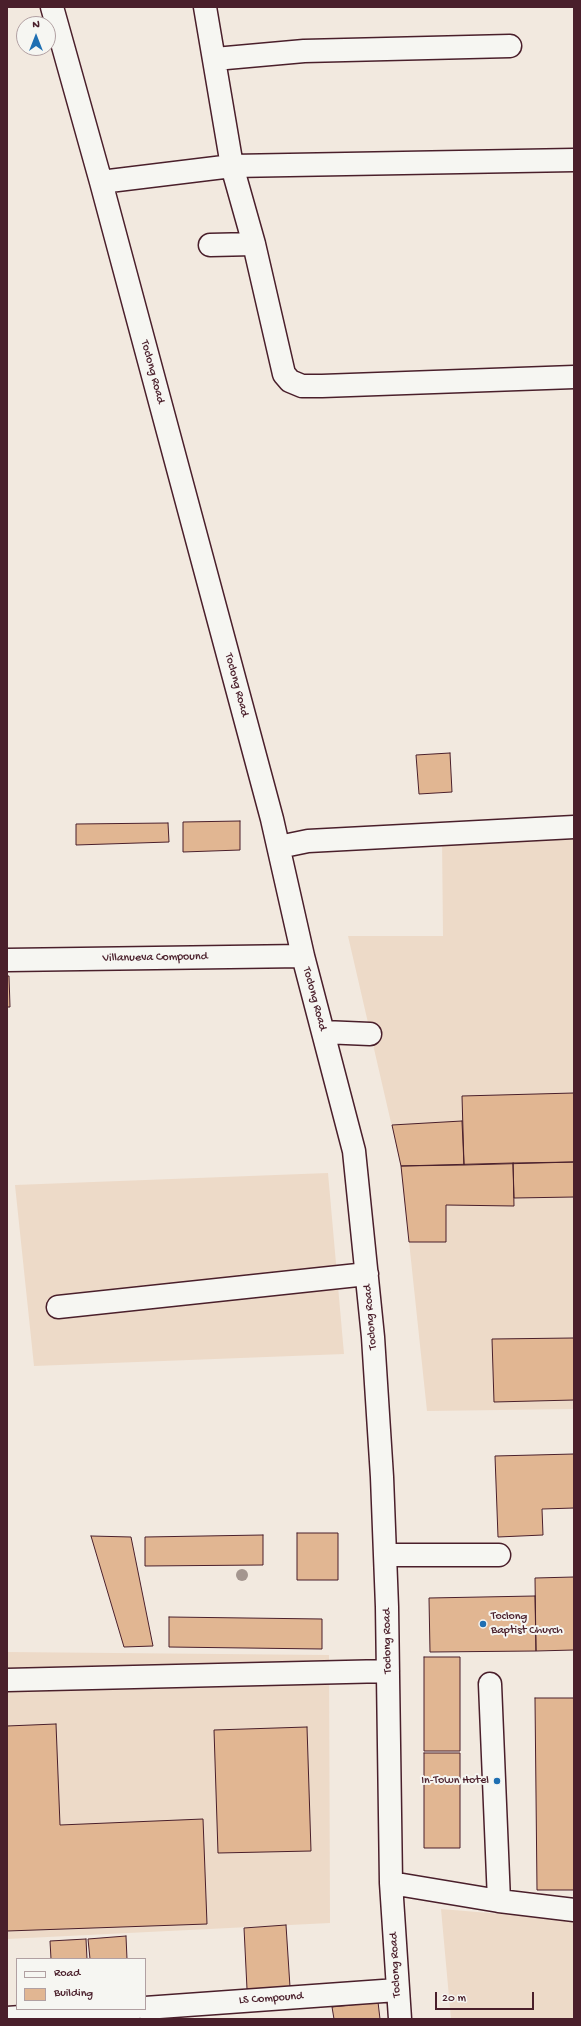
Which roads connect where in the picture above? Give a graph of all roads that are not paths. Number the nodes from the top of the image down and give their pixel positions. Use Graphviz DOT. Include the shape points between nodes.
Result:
graph roads {
  1 [pos="52,7"];
  2 [pos="205,7"];
  3 [pos="510,46"];
  4 [pos="215,59"];
  5 [pos="574,160"];
  6 [pos="232,166"];
  7 [pos="101,182"];
  8 [pos="254,244"];
  9 [pos="210,245"];
  10 [pos="574,377"];
  11 [pos="574,827"];
  12 [pos="279,847"];
  13 [pos="303,956"];
  14 [pos="7,960"];
  15 [pos="323,1032"];
  16 [pos="370,1034"];
  17 [pos="367,1274"];
  18 [pos="58,1307"];
  19 [pos="385,1555"];
  20 [pos="499,1555"];
  21 [pos="388,1671"];
  22 [pos="7,1680"];
  23 [pos="490,1684"];
  24 [pos="391,1883"];
  25 [pos="499,1901"];
  26 [pos="574,1910"];
  27 [pos="397,1990"];
  28 [pos="146,2008"];
  29 [pos="119,2010"];
  30 [pos="7,2018"];
  31 [pos="400,2019"];
  1 -- 7 [label="street, Toclong Road"];
  2 -- 4 [label="street"];
  3 -- 4 [label="street" via="304,51"];
  4 -- 6 [label="street"];
  5 -- 6 [label="street"];
  6 -- 7 [label="street"];
  6 -- 8 [label="street"];
  7 -- 12 [label="street, Toclong Road"];
  8 -- 9 [label="street"];
  8 -- 10 [label="street" via="284,374 290,381 302,386"];
  11 -- 12 [label="street" via="308,841"];
  12 -- 13 [label="street, Toclong Road"];
  13 -- 14 [label="street, Villanueva Compound"];
  13 -- 15 [label="street, Toclong Road"];
  15 -- 16 [label="street"];
  15 -- 17 [label="street, Toclong Road" via="354,1151"];
  17 -- 18 [label="street"];
  17 -- 19 [label="street, Toclong Road" via="382,1470"];
  19 -- 20 [label="street"];
  19 -- 21 [label="street, Toclong Road"];
  21 -- 22 [label="street"];
  21 -- 24 [label="street, Toclong Road"];
  23 -- 25 [label="street"];
  24 -- 25 [label="street"];
  24 -- 27 [label="street, Toclong Road"];
  25 -- 26 [label="street"];
  27 -- 28 [label="street, LS Compound"];
  27 -- 31 [label="street, Toclong Road"];
  29 -- 30 [label="street"];
}
